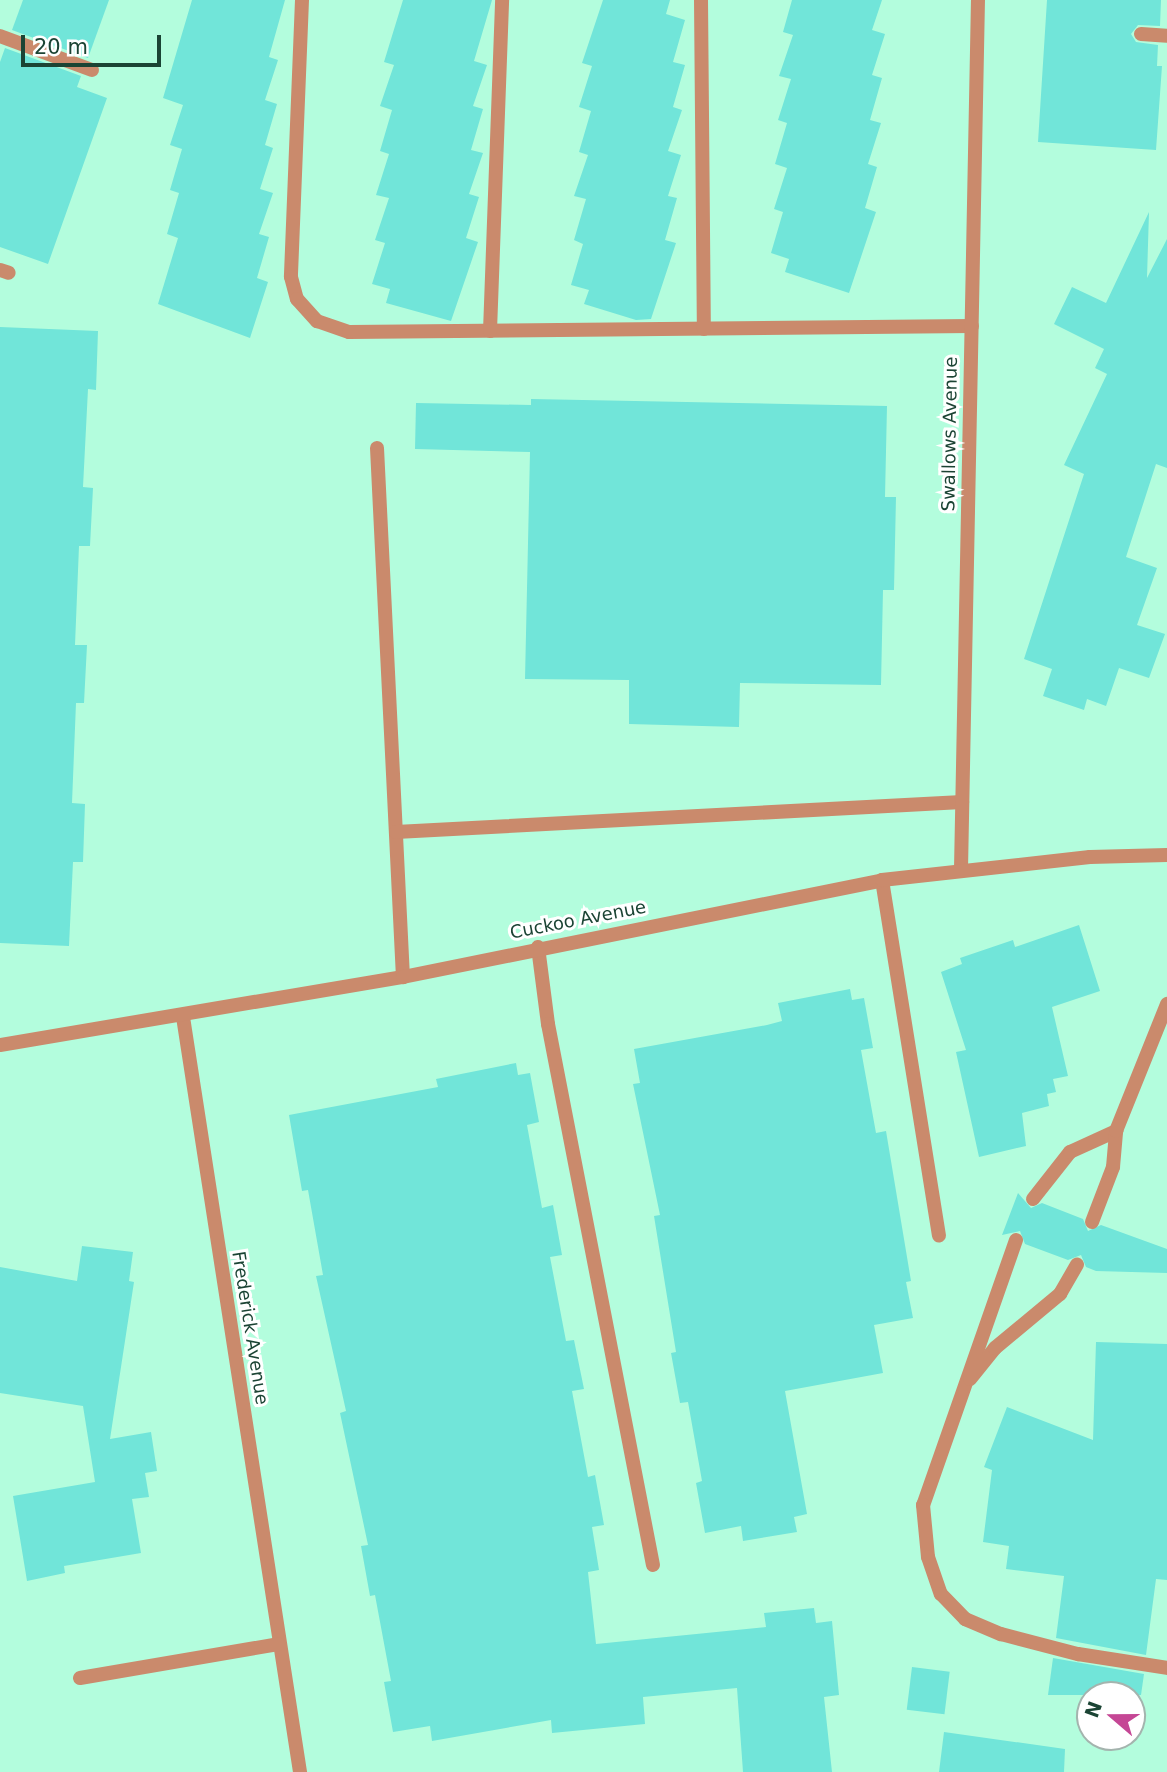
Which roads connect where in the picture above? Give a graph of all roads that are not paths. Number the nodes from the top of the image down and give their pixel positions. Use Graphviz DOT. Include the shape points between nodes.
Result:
graph roads {
  1 [pos="302,0"];
  2 [pos="502,0"];
  3 [pos="701,0"];
  4 [pos="978,0"];
  5 [pos="1141,34"];
  6 [pos="0,36"];
  7 [pos="1167,36"];
  8 [pos="92,69"];
  9 [pos="972,326"];
  10 [pos="704,329"];
  11 [pos="490,331"];
  12 [pos="377,448"];
  13 [pos="962,802"];
  14 [pos="396,832"];
  15 [pos="1167,855"];
  16 [pos="961,869"];
  17 [pos="882,880"];
  18 [pos="538,947"];
  19 [pos="403,977"];
  20 [pos="1167,1004"];
  21 [pos="183,1017"];
  22 [pos="0,1045"];
  23 [pos="1116,1131"];
  24 [pos="1033,1199"];
  25 [pos="1093,1222"];
  26 [pos="939,1235"];
  27 [pos="1016,1240"];
  28 [pos="1077,1264"];
  29 [pos="962,1388"];
  30 [pos="653,1565"];
  31 [pos="278,1644"];
  32 [pos="1167,1668"];
  33 [pos="80,1678"];
  34 [pos="300,1772"];
  1 -- 11 [label="street" via="291,277 297,299 317,321 349,332"];
  2 -- 11 [label="street"];
  3 -- 10 [label="street"];
  4 -- 9 [label="street, Swallows Avenue"];
  5 -- 7 [label="street"];
  6 -- 8 [label="street"];
  9 -- 10 [label="street"];
  9 -- 13 [label="street, Swallows Avenue"];
  10 -- 11 [label="street"];
  12 -- 14 [label="street"];
  13 -- 14 [label="street"];
  13 -- 16 [label="street, Swallows Avenue"];
  14 -- 19 [label="street"];
  15 -- 16 [label="street, Cuckoo Avenue"];
  16 -- 17 [label="street, Cuckoo Avenue"];
  17 -- 18 [label="street, Cuckoo Avenue"];
  17 -- 26 [label="street"];
  18 -- 19 [label="street, Cuckoo Avenue"];
  18 -- 30 [label="street" via="551,1038"];
  19 -- 21 [label="street, Cuckoo Avenue"];
  20 -- 23 [label="street"];
  21 -- 22 [label="street, Cuckoo Avenue"];
  21 -- 31 [label="street, Frederick Avenue"];
  23 -- 24 [label="street" via="1070,1152"];
  23 -- 25 [label="street" via="1114,1167"];
  27 -- 29 [label="street"];
  28 -- 29 [label="street" via="1060,1294 995,1348"];
  29 -- 32 [label="street" via="923,1505 928,1557 941,1594 965,1619 1001,1634 1078,1654"];
  31 -- 33 [label="street"];
  31 -- 34 [label="street, Frederick Avenue"];
}
